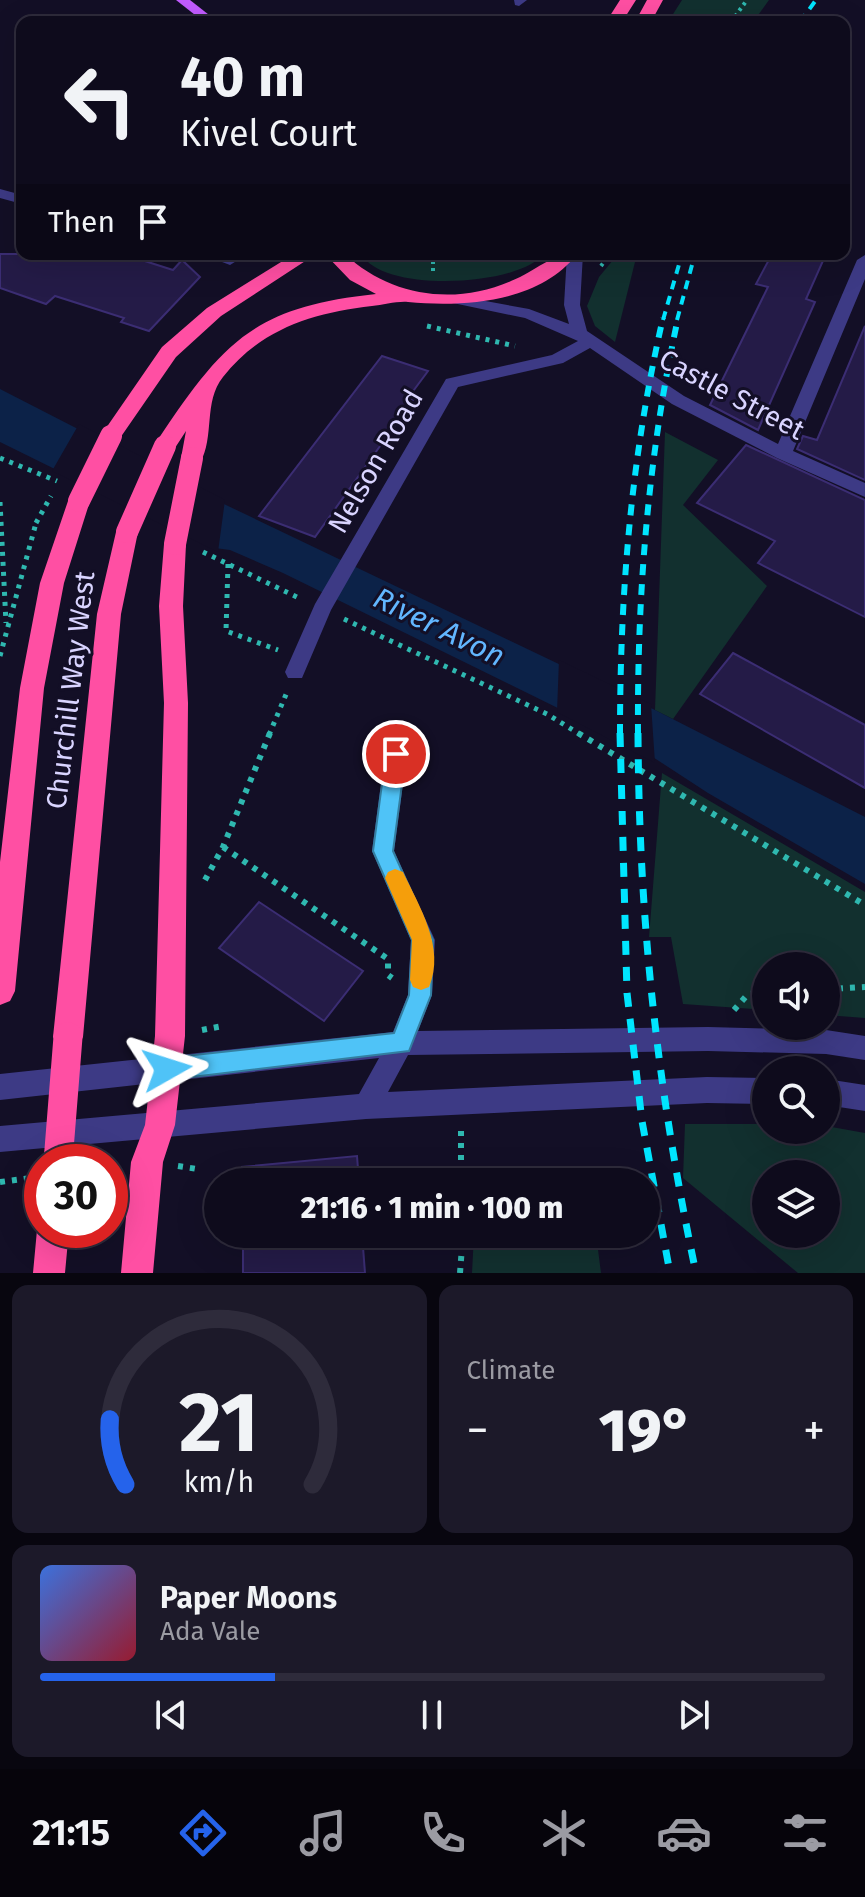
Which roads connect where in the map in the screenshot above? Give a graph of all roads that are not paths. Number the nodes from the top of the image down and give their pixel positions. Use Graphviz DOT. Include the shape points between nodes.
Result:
graph roads {
  1 [pos="182,0"];
  2 [pos="204,16"];
  3 [pos="297,260"];
  4 [pos="341,260"];
  5 [pos="562,260"];
  6 [pos="575,260"];
  7 [pos="865,260"];
  8 [pos="410,296"];
  9 [pos="459,299"];
  10 [pos="585,338"];
  11 [pos="204,385"];
  12 [pos="783,454"];
  13 [pos="865,490"];
  14 [pos="298,665"];
  15 [pos="396,754"];
  16 [pos="0,991"];
  17 [pos="401,1043"];
  18 [pos="865,1048"];
  19 [pos="167,1069"];
  20 [pos="0,1087"];
  21 [pos="752,1091"];
  22 [pos="840,1094"];
  23 [pos="865,1098"];
  24 [pos="366,1106"];
  25 [pos="160,1125"];
  26 [pos="0,1139"];
  27 [pos="59,1144"];
  28 [pos="51,1248"];
  29 [pos="49,1273"];
  30 [pos="137,1273"];
  1 -- 2 [label="main road"];
  3 -- 16 [label="highway, Churchill Way West, bridge" via="214,312 169,352 75,494 32,688"];
  4 -- 8 [label="highway" via="363,280"];
  5 -- 9 [label="highway" via="519,286"];
  6 -- 10 [label="street" via="572,305"];
  7 -- 12 [label="street"];
  8 -- 9 [label="highway"];
  8 -- 11 [label="highway, Churchill Way West" via="298,311 267,324 239,344"];
  9 -- 10 [label="street, Castle Street" via="529,314"];
  10 -- 12 [label="street, Castle Street" via="678,400"];
  10 -- 14 [label="street, Nelson Road" via="557,359 452,383 325,604"];
  11 -- 19 [label="highway, bridge" via="192,458 187,547 171,606 176,703"];
  11 -- 27 [label="highway, Churchill Way West, bridge" via="165,446 127,532 109,614"];
  12 -- 13 [label="street, Castle Street"];
  15 -- 17 [label="street" via="383,851 423,940 420,995"];
  17 -- 18 [label="street" via="708,1039"];
  17 -- 19 [label="street"];
  17 -- 24 [label="street"];
  19 -- 20 [label="street"];
  19 -- 25 [label="highway"];
  21 -- 24 [label="street"];
  22 -- 23 [label="street"];
  24 -- 25 [label="street"];
  25 -- 26 [label="street"];
  25 -- 30 [label="highway" via="147,1162"];
  28 -- 29 [label="highway"];
}
